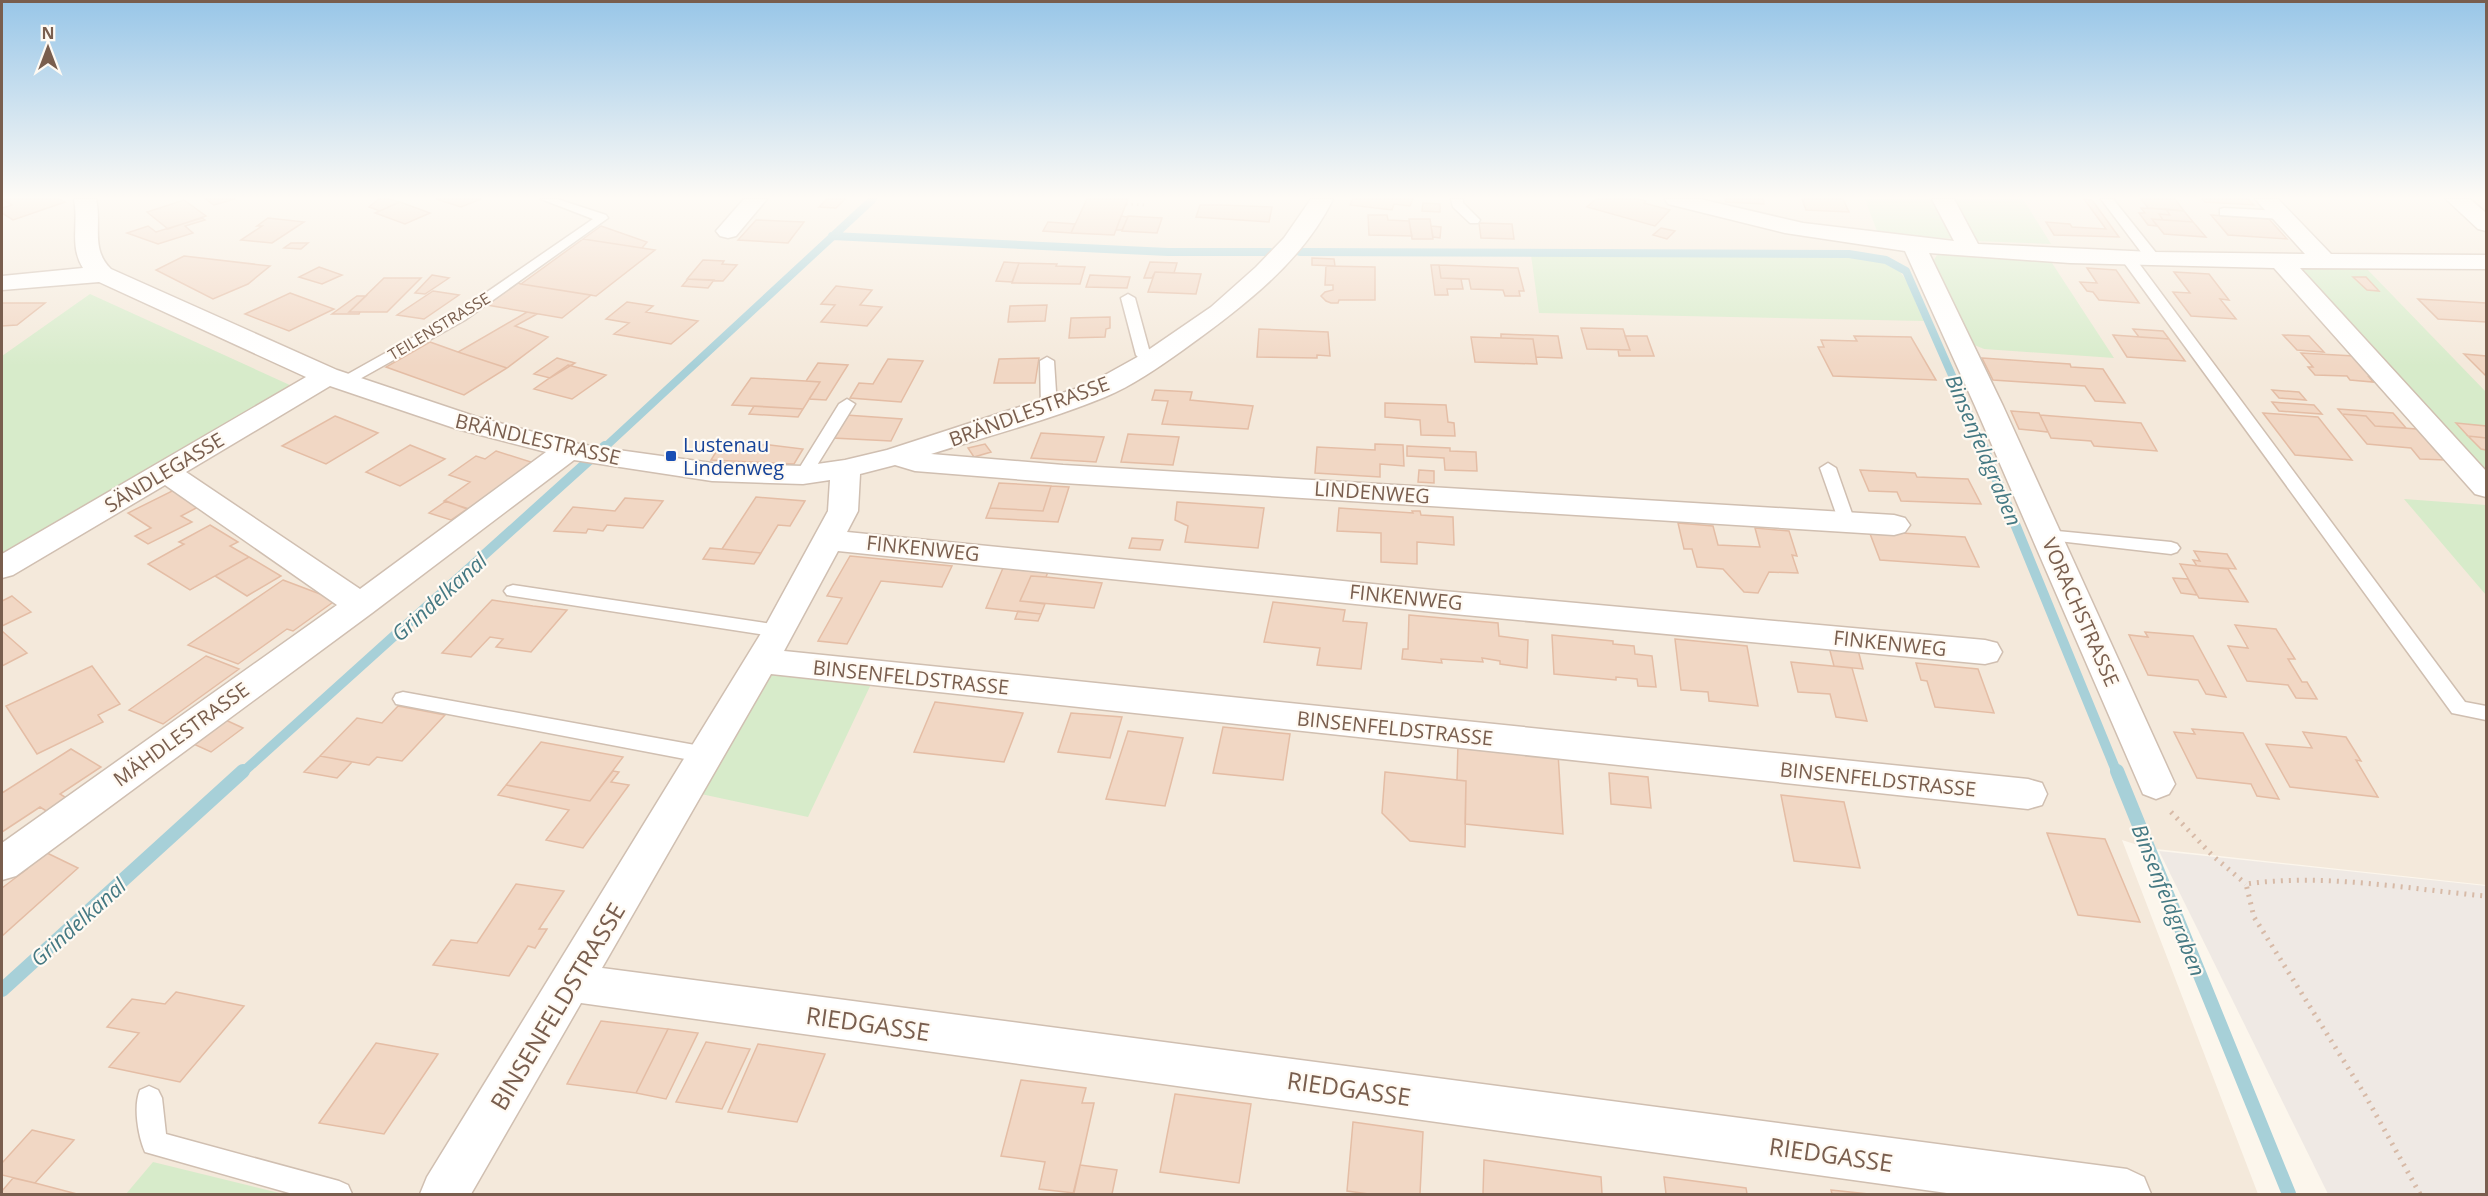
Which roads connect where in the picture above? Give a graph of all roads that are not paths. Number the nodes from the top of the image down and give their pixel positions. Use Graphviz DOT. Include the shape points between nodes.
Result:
graph roads {
  1 [pos="86,255"];
  2 [pos="549,255"];
  3 [pos="1282,255"];
  4 [pos="1918,255"];
  5 [pos="2078,255"];
  6 [pos="2319,255"];
  7 [pos="2127,257"];
  8 [pos="2152,257"];
  9 [pos="2280,260"];
  10 [pos="2324,260"];
  11 [pos="2487,262"];
  12 [pos="102,274"];
  13 [pos="2,283"];
  14 [pos="1128,298"];
  15 [pos="1047,361"];
  16 [pos="1150,361"];
  17 [pos="335,379"];
  18 [pos="847,404"];
  19 [pos="1049,407"];
  20 [pos="573,451"];
  21 [pos="897,456"];
  22 [pos="1828,468"];
  23 [pos="846,469"];
  24 [pos="165,471"];
  25 [pos="803,475"];
  26 [pos="2487,488"];
  27 [pos="1847,522"];
  28 [pos="1894,525"];
  29 [pos="2047,536"];
  30 [pos="828,540"];
  31 [pos="2171,549"];
  32 [pos="2,568"];
  33 [pos="513,591"];
  34 [pos="360,605"];
  35 [pos="770,646"];
  36 [pos="1985,652"];
  37 [pos="404,699"];
  38 [pos="2487,713"];
  39 [pos="706,755"];
  40 [pos="2156,784"];
  41 [pos="2028,794"];
  42 [pos="2,864"];
  43 [pos="572,983"];
  44 [pos="149,1098"];
  45 [pos="339,1194"];
  46 [pos="444,1194"];
  47 [pos="2127,1194"];
  1 -- 12 [label="street"];
  2 -- 17 [label="lane, TEILENSTRASSE" via="460,317"];
  3 -- 16 [label="street, BRÄNDLESTRASSE" via="1220,312"];
  4 -- 29 [label="street, VORACHSTRASSE"];
  5 -- 7 [label="street"];
  6 -- 10 [label="street"];
  7 -- 8 [label="street"];
  7 -- 38 [label="lane" via="2459,708"];
  8 -- 9 [label="street"];
  9 -- 10 [label="street"];
  9 -- 26 [label="street"];
  10 -- 11 [label="street"];
  12 -- 13 [label="street"];
  12 -- 17 [label="street, BRÄNDLESTRASSE"];
  14 -- 16 [label="lane" via="1143,355"];
  15 -- 19 [label="lane"];
  16 -- 19 [label="street, BRÄNDLESTRASSE" via="1097,391"];
  17 -- 20 [label="street, BRÄNDLESTRASSE" via="467,423"];
  17 -- 24 [label="street, SÄNDLEGASSE"];
  18 -- 25 [label="lane"];
  19 -- 21 [label="street, BRÄNDLESTRASSE"];
  20 -- 25 [label="street, BRÄNDLESTRASSE" via="712,472"];
  20 -- 34 [label="street, MÄHDLESTRASSE"];
  21 -- 23 [label="street, BRÄNDLESTRASSE"];
  21 -- 27 [label="street, LINDENWEG" via="915,462 1063,474"];
  22 -- 27 [label="lane"];
  23 -- 25 [label="street, BRÄNDLESTRASSE"];
  23 -- 30 [label="street, BINSENFELDSTRASSE" via="843,511"];
  24 -- 32 [label="street, SÄNDLEGASSE"];
  24 -- 34 [label="street"];
  27 -- 28 [label="street, LINDENWEG"];
  29 -- 31 [label="lane"];
  29 -- 40 [label="street, VORACHSTRASSE"];
  30 -- 35 [label="street, BINSENFELDSTRASSE"];
  30 -- 36 [label="street, FINKENWEG"];
  33 -- 35 [label="lane"];
  34 -- 42 [label="street, MÄHDLESTRASSE"];
  35 -- 39 [label="street, BINSENFELDSTRASSE"];
  35 -- 41 [label="street, BINSENFELDSTRASSE"];
  37 -- 39 [label="lane"];
  39 -- 43 [label="street, BINSENFELDSTRASSE"];
  43 -- 46 [label="street, BINSENFELDSTRASSE"];
  43 -- 47 [label="street, RIEDGASSE"];
  44 -- 45 [label="lane" via="154,1143"];
}
